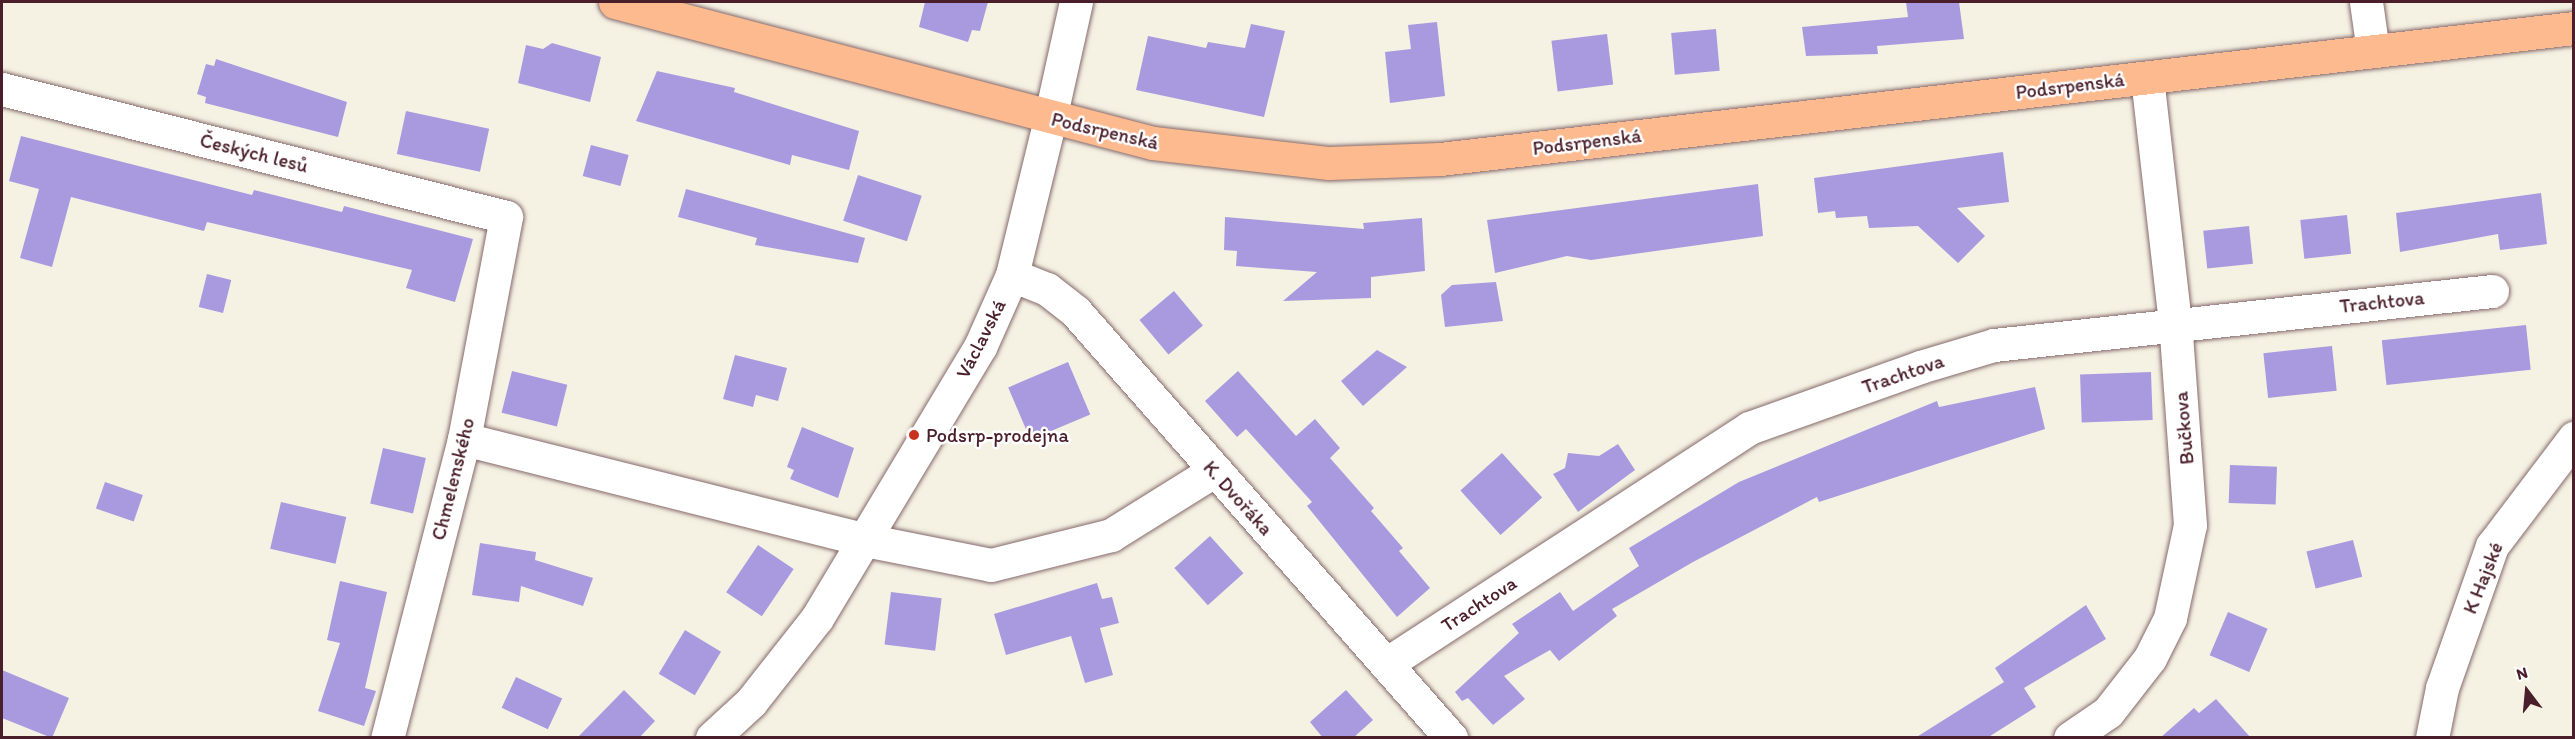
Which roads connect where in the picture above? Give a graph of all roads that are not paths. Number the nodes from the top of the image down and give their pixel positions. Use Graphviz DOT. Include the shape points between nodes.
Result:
graph roads {
  1 [pos="615,2"];
  2 [pos="1076,2"];
  3 [pos="2367,2"];
  4 [pos="2574,28"];
  5 [pos="2373,51"];
  6 [pos="2147,78"];
  7 [pos="2,88"];
  8 [pos="1050,119"];
  9 [pos="506,217"];
  10 [pos="1012,275"];
  11 [pos="2492,291"];
  12 [pos="2175,324"];
  13 [pos="2574,438"];
  14 [pos="464,439"];
  15 [pos="1214,471"];
  16 [pos="865,540"];
  17 [pos="1386,664"];
  18 [pos="387,738"];
  19 [pos="712,738"];
  20 [pos="1451,738"];
  21 [pos="2070,738"];
  22 [pos="2432,738"];
  1 -- 8 [label="main road, Podsrpenská"];
  2 -- 8 [label="street, Václavská"];
  3 -- 5 [label="street"];
  4 -- 5 [label="main road, Podsrpenská"];
  5 -- 6 [label="main road, Podsrpenská"];
  6 -- 8 [label="main road, Podsrpenská" via="1382,162 1204,152"];
  6 -- 12 [label="street, Bučkova"];
  7 -- 9 [label="street, Českých lesů"];
  8 -- 10 [label="street, Václavská"];
  9 -- 14 [label="street, Chmelenského"];
  10 -- 15 [label="street, K. Dvořáka" via="1047,289 1076,312"];
  10 -- 16 [label="street, Václavská" via="980,347"];
  11 -- 12 [label="street, Trachtova"];
  12 -- 17 [label="street, Trachtova" via="1994,345 1749,428"];
  12 -- 21 [label="street, Bučkova" via="2188,478 2185,566 2170,618 2150,658 2108,712"];
  13 -- 22 [label="street, K Hajské" via="2492,546 2442,688"];
  14 -- 16 [label="street"];
  14 -- 18 [label="street, Chmelenského"];
  15 -- 16 [label="street" via="1111,536 991,565"];
  15 -- 17 [label="street, K. Dvořáka"];
  16 -- 19 [label="street, Václavská" via="788,659"];
  17 -- 20 [label="street, K. Dvořáka"];
}
